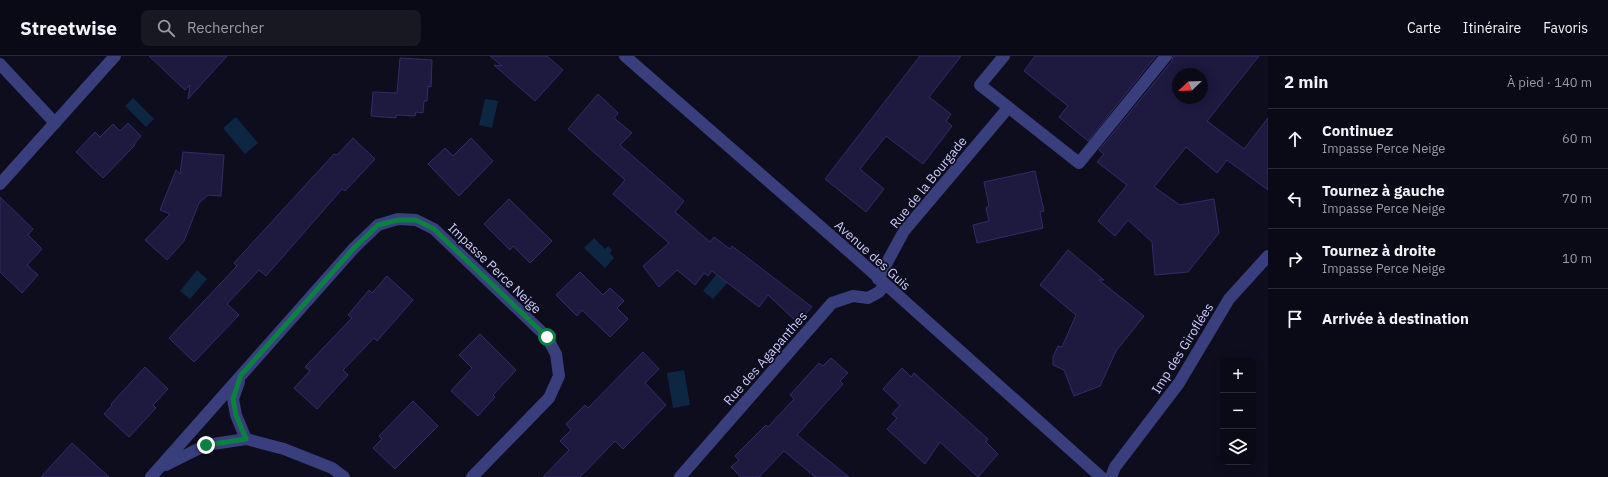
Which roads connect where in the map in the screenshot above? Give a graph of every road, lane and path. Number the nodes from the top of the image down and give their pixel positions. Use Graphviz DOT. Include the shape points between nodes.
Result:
graph roads {
  1 [pos="115,56"];
  2 [pos="625,56"];
  3 [pos="1004,56"];
  4 [pos="1166,56"];
  5 [pos="0,64"];
  6 [pos="1008,108"];
  7 [pos="55,123"];
  8 [pos="0,184"];
  9 [pos="1268,256"];
  10 [pos="881,282"];
  11 [pos="241,375"];
  12 [pos="246,439"];
  13 [pos="155,473"];
  14 [pos="344,477"];
  15 [pos="472,477"];
  16 [pos="680,477"];
  17 [pos="1101,477"];
  18 [pos="1111,477"];
  1 -- 7 [label="street"];
  2 -- 10 [label="street, Avenue des Guis"];
  3 -- 6 [label="street" via="980,85"];
  4 -- 6 [label="street" via="1079,163"];
  5 -- 7 [label="street"];
  6 -- 10 [label="street, Rue de la Bourgade" via="904,232"];
  7 -- 8 [label="street"];
  9 -- 18 [label="street, Imp des Giroflées" via="1229,299 1179,383 1115,467"];
  10 -- 16 [label="street, Rue des Agapanthes" via="879,292 868,298 853,296 832,303"];
  10 -- 17 [label="street, Avenue des Guis"];
  11 -- 12 [label="street, Impasse Perce Neige" via="233,399 236,415"];
  11 -- 13 [label="street, Impasse Perce Neige"];
  11 -- 15 [label="street, Impasse Perce Neige" via="354,248 378,225 398,220 416,220 434,229 446,240 547,337 556,354 559,376 549,398"];
  12 -- 13 [label="street, Impasse Perce Neige" via="206,445"];
  12 -- 14 [label="street, Impasse Perce Neige" via="284,449 332,468"];
}
